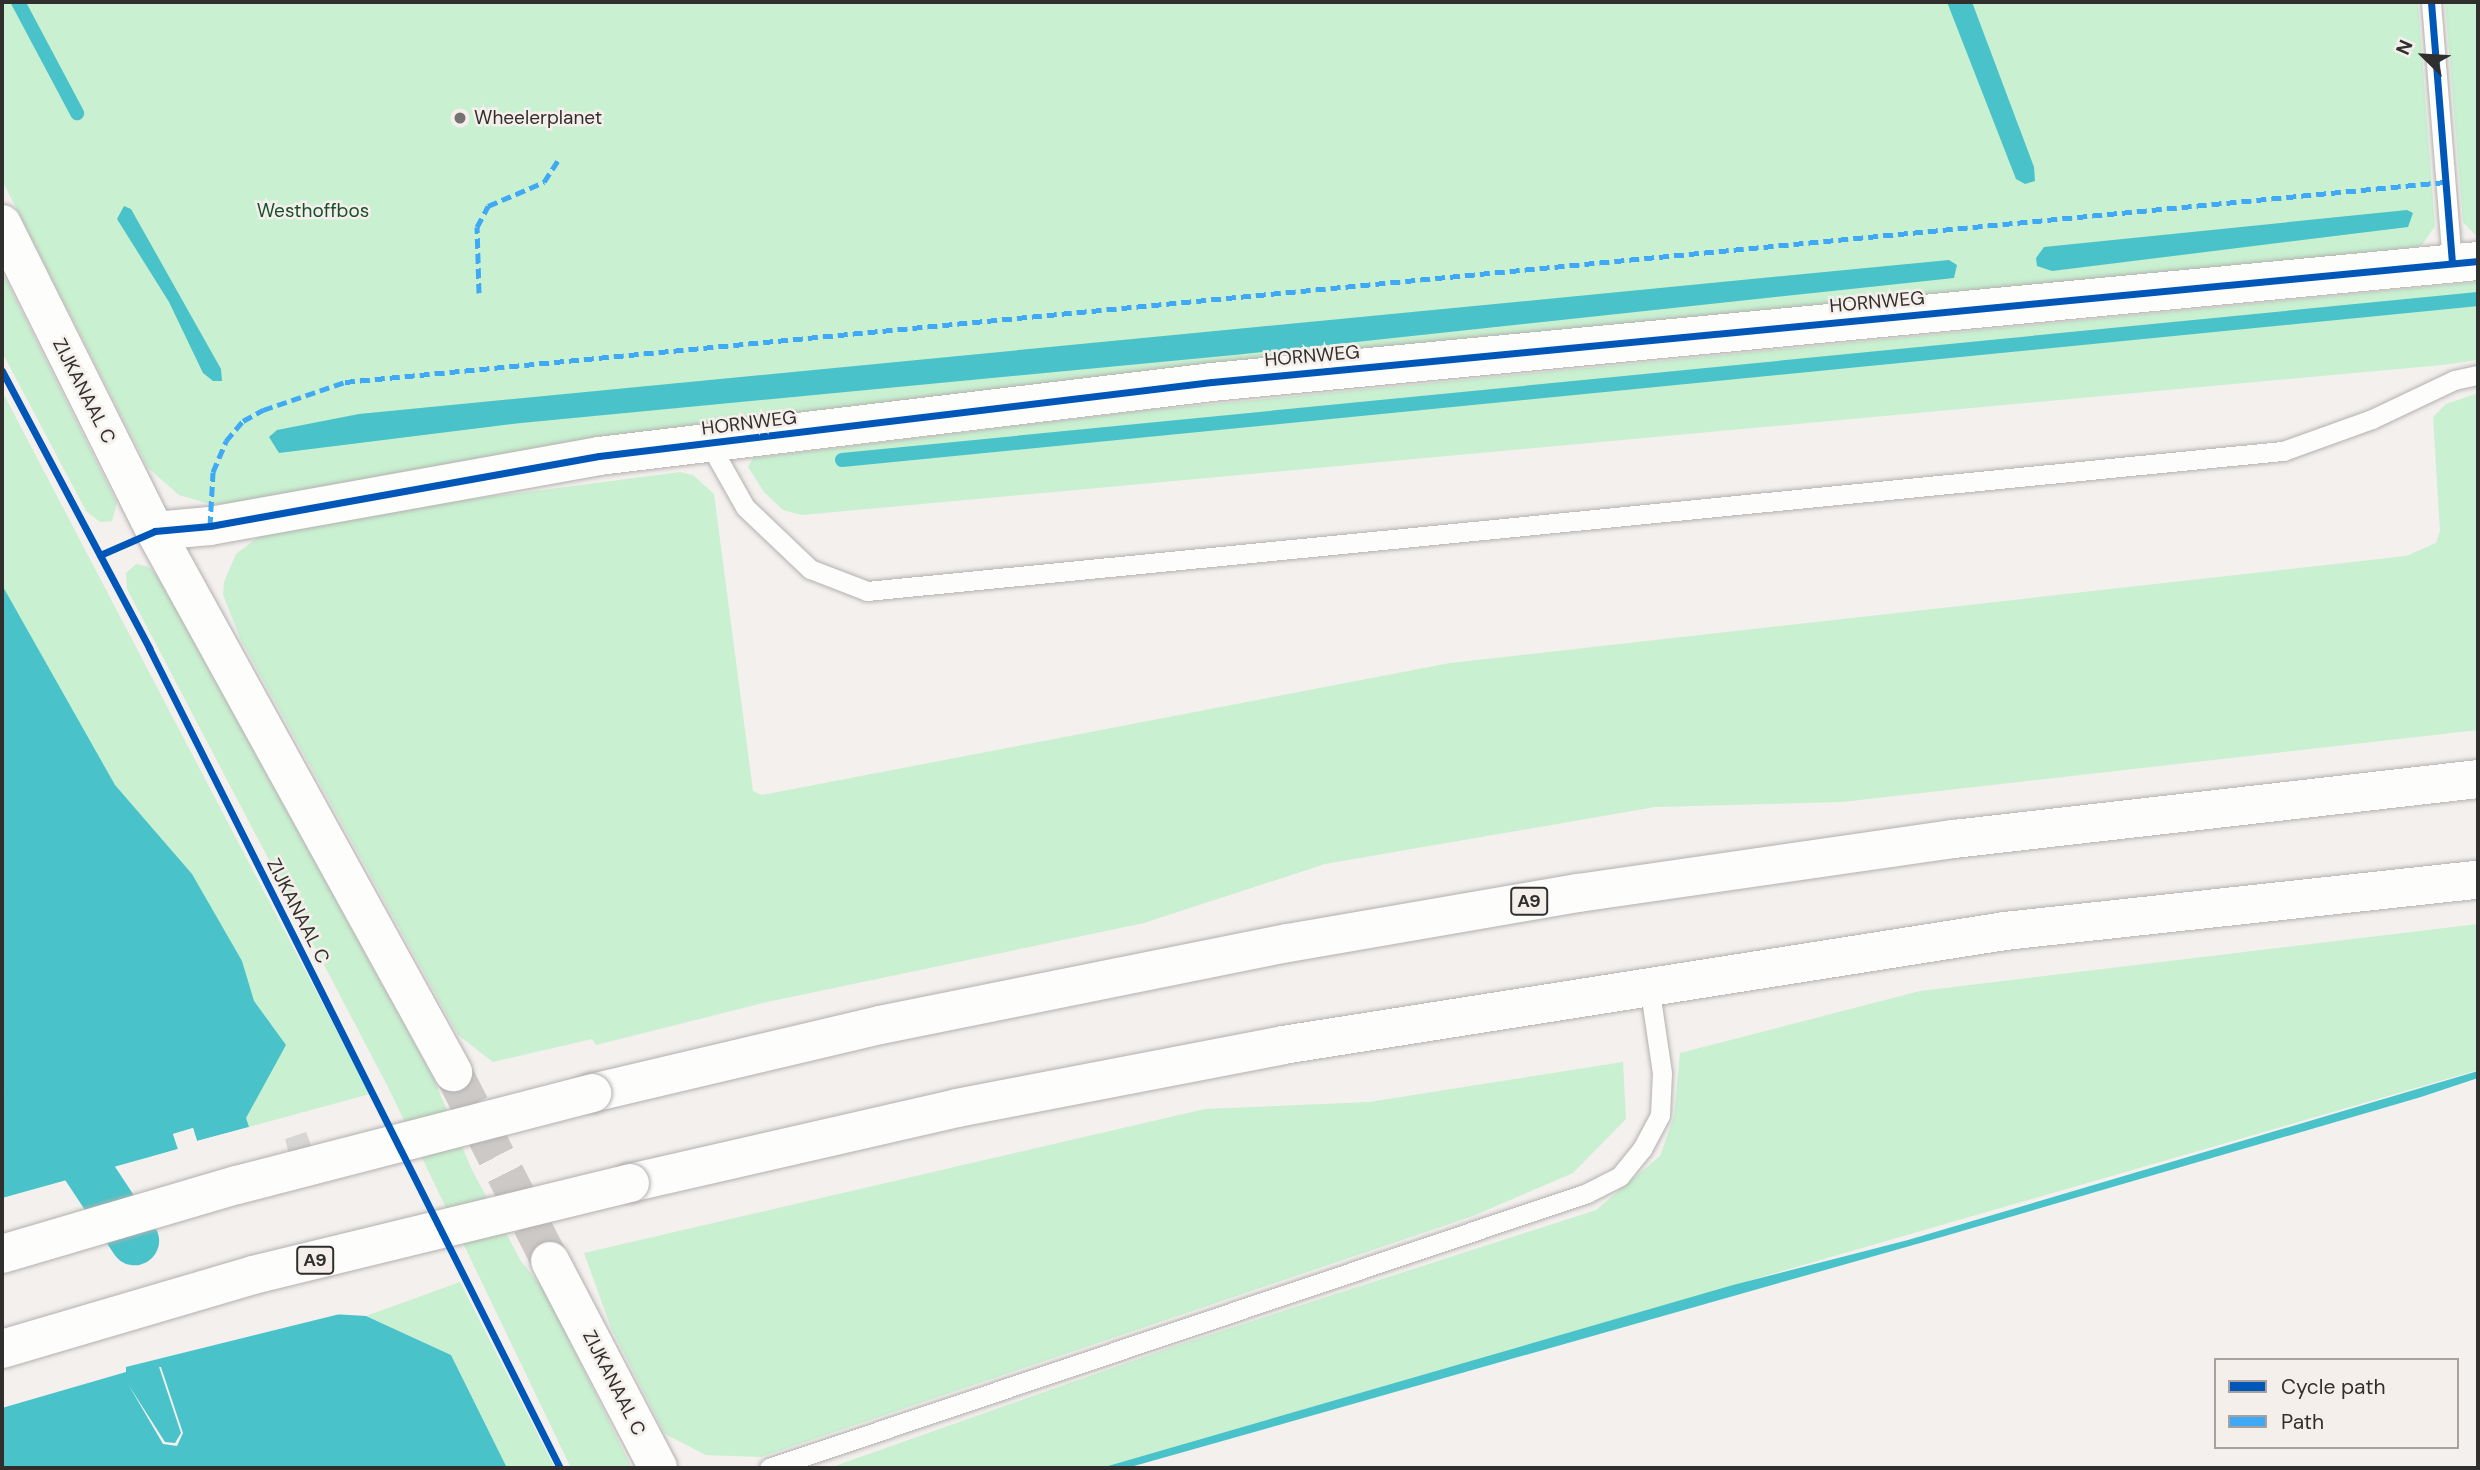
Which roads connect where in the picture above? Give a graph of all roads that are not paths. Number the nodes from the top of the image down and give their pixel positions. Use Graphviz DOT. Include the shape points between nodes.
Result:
graph roads {
  1 [pos="2431,2"];
  2 [pos="2,224"];
  3 [pos="2465,262"];
  4 [pos="2478,375"];
  5 [pos="709,443"];
  6 [pos="155,531"];
  7 [pos="2478,779"];
  8 [pos="2478,880"];
  9 [pos="1649,985"];
  10 [pos="453,1072"];
  11 [pos="2,1254"];
  12 [pos="550,1261"];
  13 [pos="2,1349"];
  14 [pos="658,1468"];
  15 [pos="769,1468"];
  1 -- 3 [label="lane"];
  2 -- 6 [label="main road, ZIJKANAAL C"];
  3 -- 5 [label="main road, HORNWEG" via="1212,382"];
  4 -- 5 [label="lane" via="2454,380 2372,419 2283,452 867,591 810,569 744,507"];
  5 -- 6 [label="main road, HORNWEG" via="600,456 210,526"];
  6 -- 10 [label="main road, ZIJKANAAL C"];
  7 -- 11 [label="main road, A9, bridge" via="1954,839 1578,893 1288,943 894,1023 592,1093 237,1185"];
  8 -- 9 [label="main road, A9" via="2005,931"];
  9 -- 13 [label="main road, A9, bridge" via="1283,1045 957,1108 253,1275"];
  9 -- 15 [label="lane" via="1662,1073 1660,1115 1620,1177 1587,1193"];
  12 -- 14 [label="main road, ZIJKANAAL C"];
}
